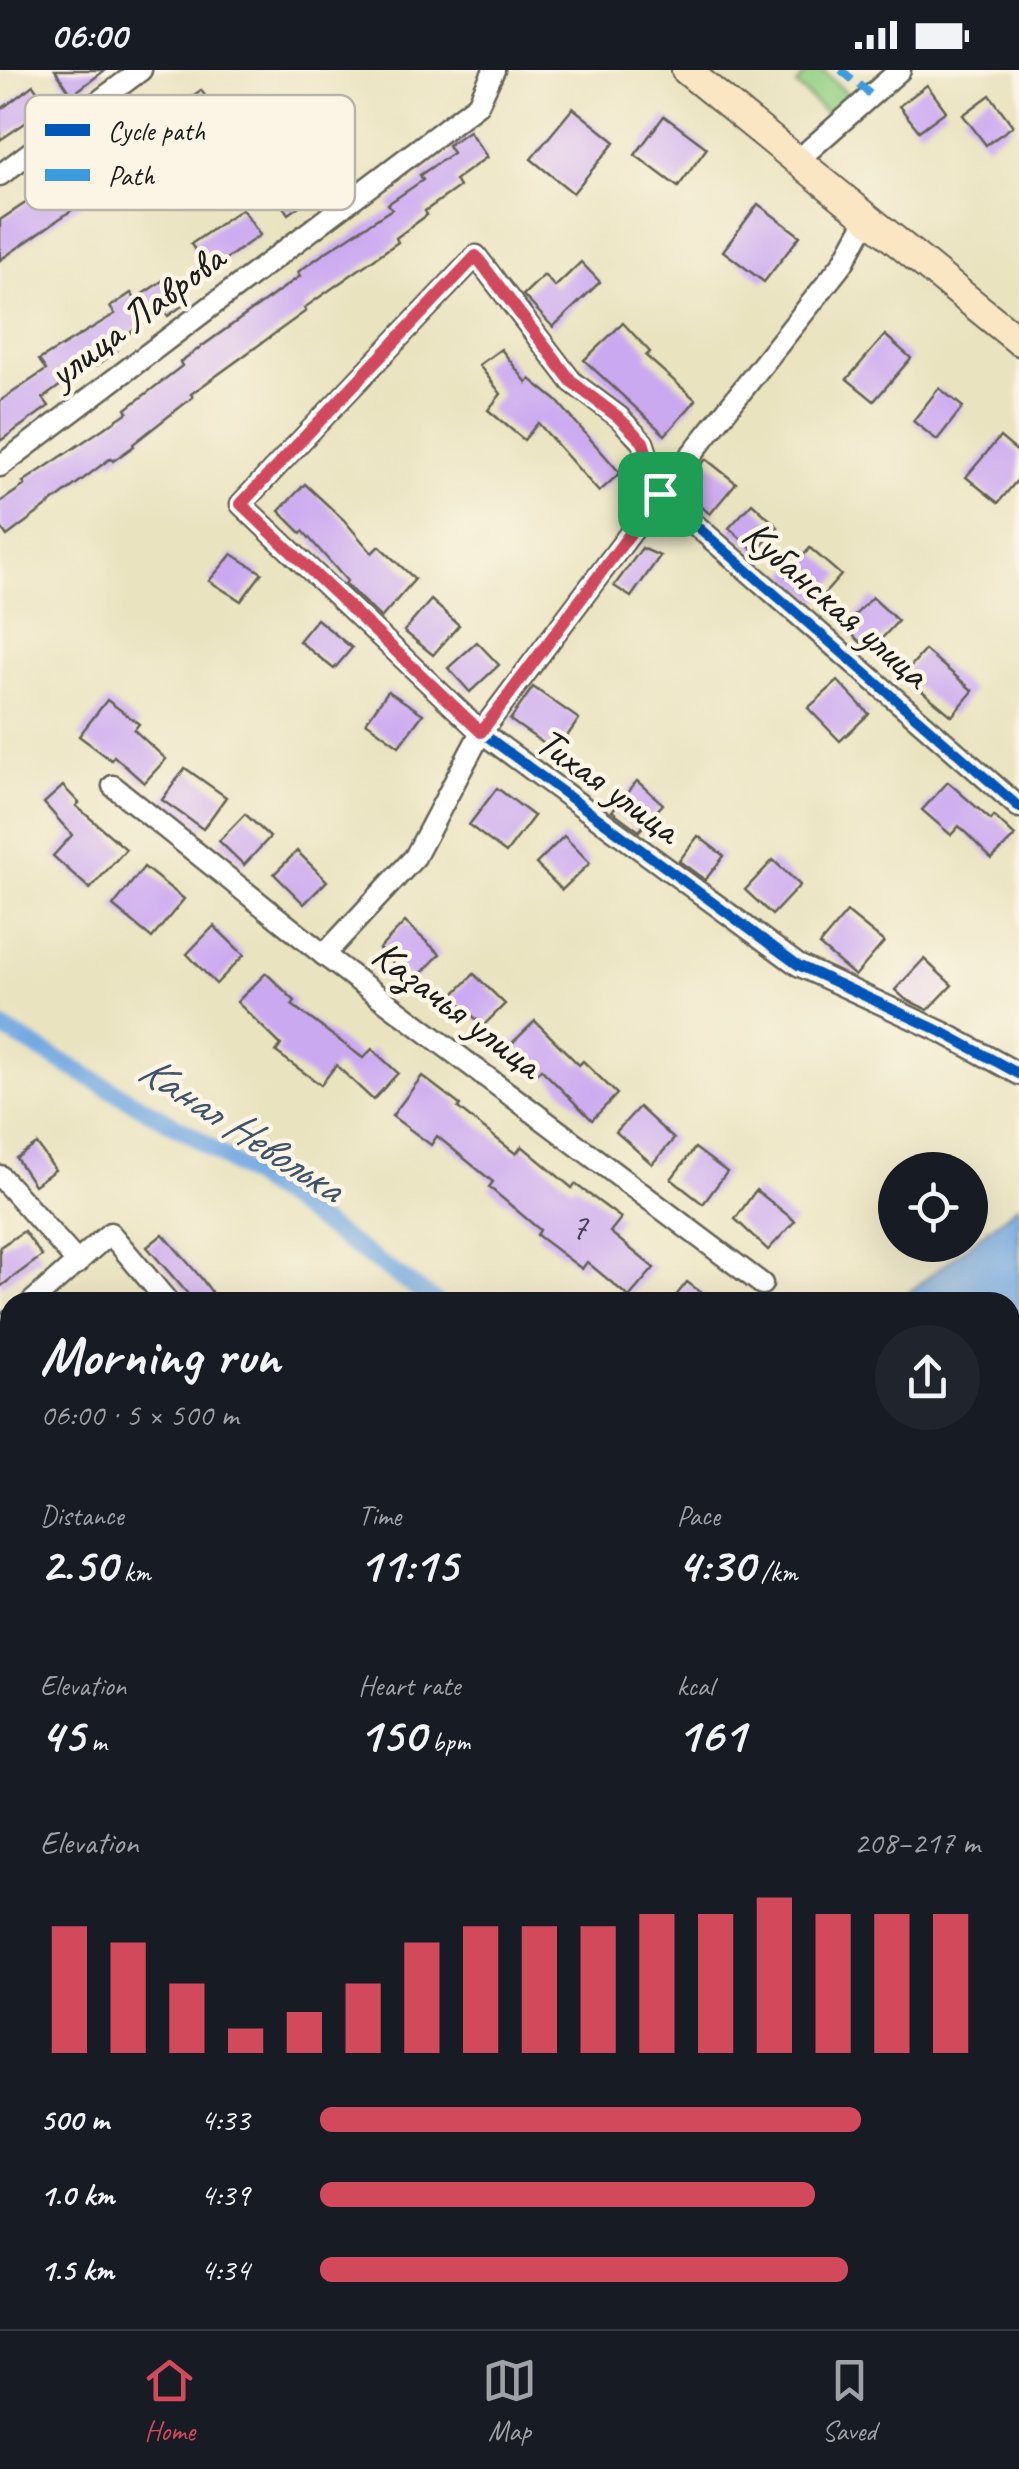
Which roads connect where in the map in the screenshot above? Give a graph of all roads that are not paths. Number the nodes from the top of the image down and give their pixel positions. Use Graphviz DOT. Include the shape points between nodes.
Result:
graph roads {
  1 [pos="142,70"];
  2 [pos="494,70"];
  3 [pos="686,70"];
  4 [pos="900,70"];
  5 [pos="109,95"];
  6 [pos="25,157"];
  7 [pos="799,159"];
  8 [pos="0,176"];
  9 [pos="355,197"];
  10 [pos="338,210"];
  11 [pos="867,219"];
  12 [pos="1018,340"];
  13 [pos="0,466"];
  14 [pos="660,494"];
  15 [pos="481,732"];
  16 [pos="114,786"];
  17 [pos="1019,806"];
  18 [pos="324,956"];
  19 [pos="1019,1074"];
  20 [pos="0,1176"];
  21 [pos="78,1263"];
  22 [pos="762,1284"];
  23 [pos="44,1292"];
  24 [pos="160,1292"];
  1 -- 5 [label="street"];
  2 -- 9 [label="street, улица Лаврова" via="478,104"];
  3 -- 7 [label="main road"];
  4 -- 7 [label="street"];
  6 -- 8 [label="street"];
  7 -- 11 [label="main road"];
  10 -- 13 [label="street, улица Лаврова"];
  11 -- 12 [label="main road"];
  11 -- 14 [label="street" via="844,263"];
  14 -- 15 [label="street"];
  14 -- 15 [label="street, Тихая улица" via="643,442 572,382 476,256 241,504"];
  14 -- 17 [label="street, Кубанская улица"];
  15 -- 18 [label="street" via="415,857"];
  15 -- 19 [label="street, Тихая улица" via="798,965"];
  16 -- 18 [label="street, Казачья улица"];
  18 -- 22 [label="street, Казачья улица"];
  20 -- 21 [label="street"];
  21 -- 23 [label="street"];
  21 -- 24 [label="street" via="110,1233"];
}
